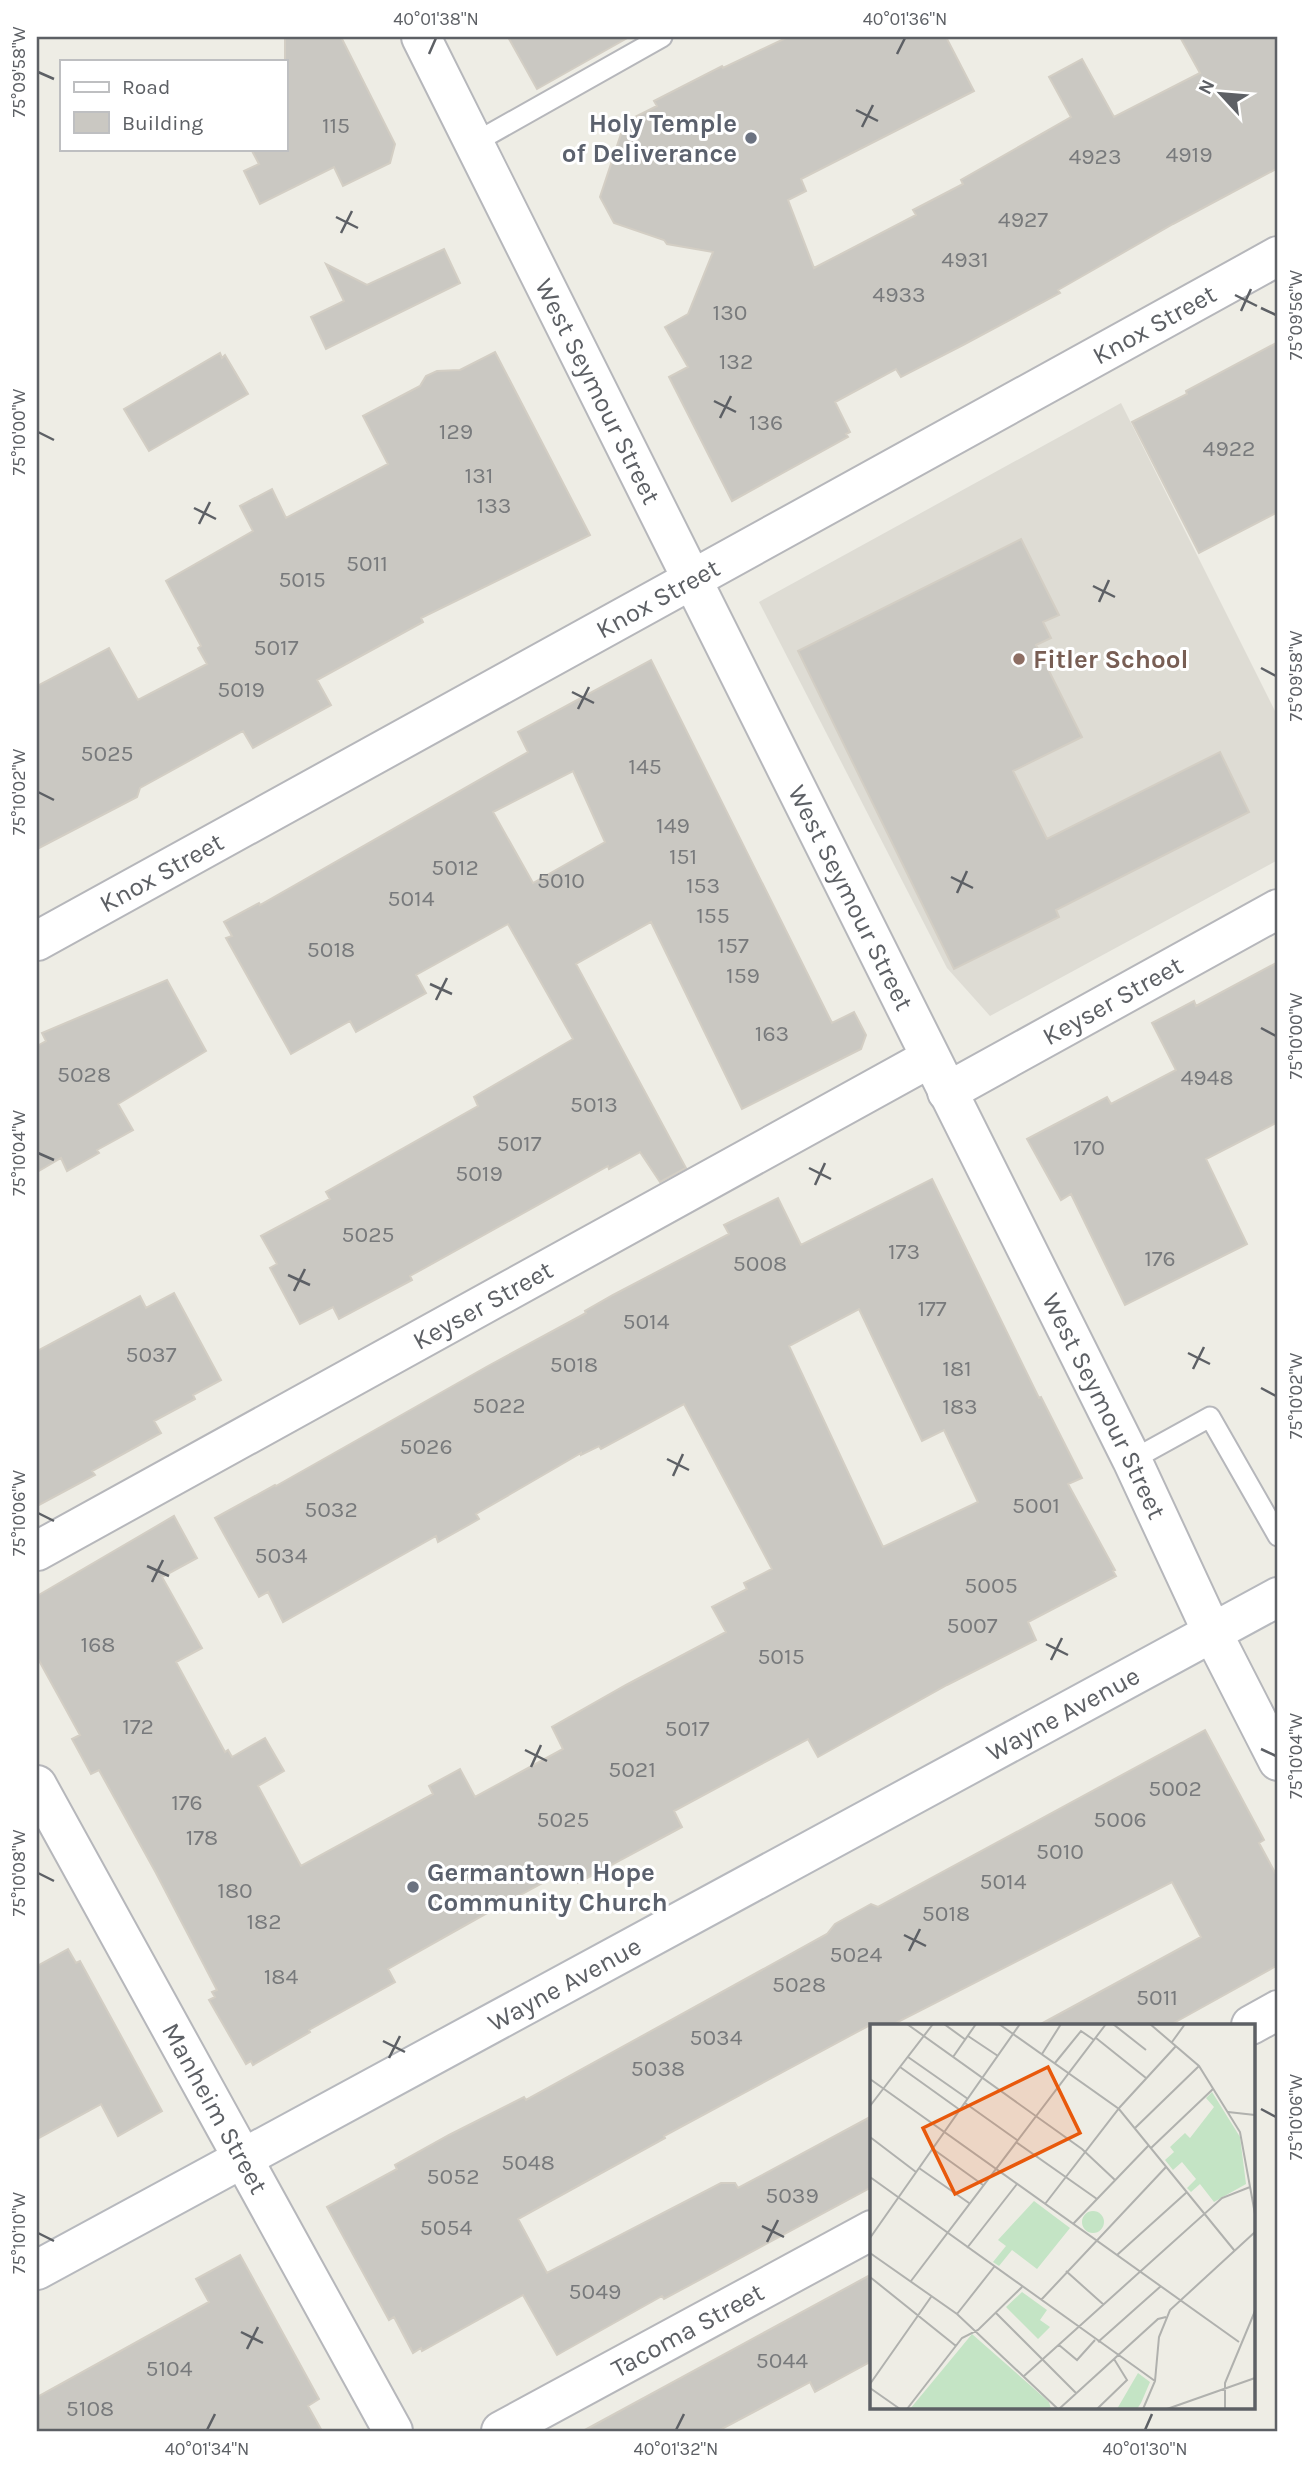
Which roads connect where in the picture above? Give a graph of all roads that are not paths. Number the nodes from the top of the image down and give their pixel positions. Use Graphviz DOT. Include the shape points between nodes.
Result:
graph roads {
  1 [pos="421,37"];
  2 [pos="662,37"];
  3 [pos="474,142"];
  4 [pos="1278,256"];
  5 [pos="691,579"];
  6 [pos="1278,909"];
  7 [pos="37,941"];
  8 [pos="930,1058"];
  9 [pos="947,1092"];
  10 [pos="1132,1460"];
  11 [pos="1278,1536"];
  12 [pos="37,1551"];
  13 [pos="1278,1597"];
  14 [pos="1212,1632"];
  15 [pos="1278,1761"];
  16 [pos="37,1786"];
  17 [pos="1278,2010"];
  18 [pos="1253,2024"];
  19 [pos="242,2158"];
  20 [pos="870,2231"];
  21 [pos="37,2270"];
  22 [pos="393,2431"];
  23 [pos="501,2431"];
  1 -- 3 [label="street, West Seymour Street"];
  2 -- 3 [label="lane"];
  3 -- 5 [label="street, West Seymour Street"];
  4 -- 5 [label="street, Knox Street"];
  5 -- 7 [label="street, Knox Street"];
  5 -- 8 [label="street, West Seymour Street"];
  6 -- 9 [label="street, Keyser Street"];
  8 -- 9 [label="street, West Seymour Street"];
  8 -- 12 [label="street, Keyser Street"];
  9 -- 10 [label="street, West Seymour Street"];
  10 -- 11 [label="lane" via="1210,1417"];
  10 -- 14 [label="street, West Seymour Street"];
  13 -- 14 [label="street, Wayne Avenue"];
  14 -- 15 [label="street, West Seymour Street"];
  14 -- 19 [label="street, Wayne Avenue"];
  16 -- 19 [label="street, Manheim Street"];
  17 -- 18 [label="street"];
  19 -- 21 [label="street, Wayne Avenue"];
  19 -- 22 [label="street, Manheim Street"];
  20 -- 23 [label="street, Tacoma Street"];
}
